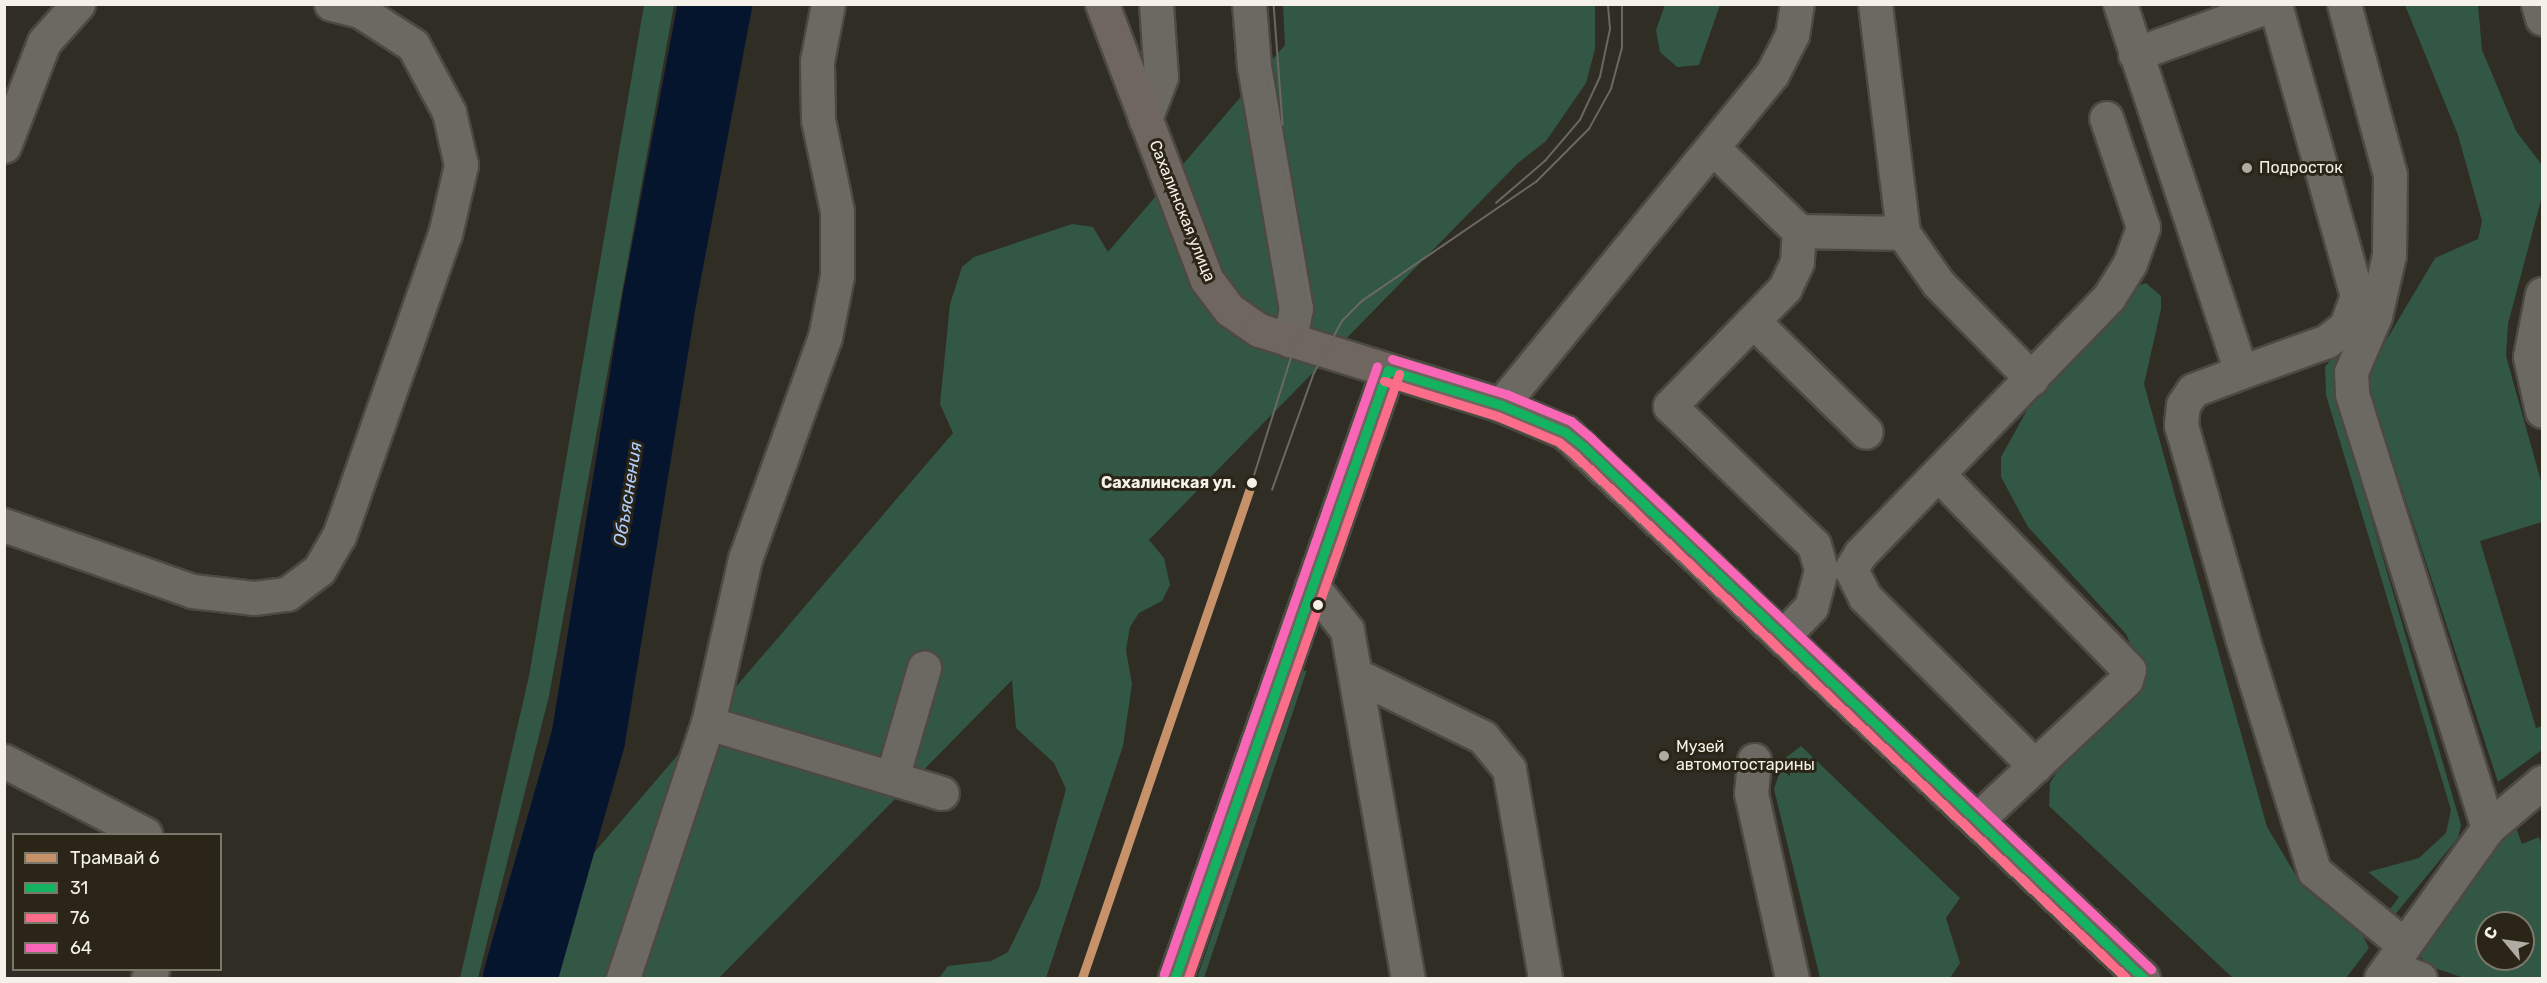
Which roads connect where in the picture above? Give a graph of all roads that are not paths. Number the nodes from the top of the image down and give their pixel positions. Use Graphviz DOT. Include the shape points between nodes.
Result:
graph roads {
  1 [pos="78,4"];
  2 [pos="331,4"];
  3 [pos="828,4"];
  4 [pos="1102,4"];
  5 [pos="1156,4"];
  6 [pos="1249,4"];
  7 [pos="1797,4"];
  8 [pos="1875,4"];
  9 [pos="2120,4"];
  10 [pos="2344,4"];
  11 [pos="2538,4"];
  12 [pos="2275,6"];
  13 [pos="2542,18"];
  14 [pos="2135,54"];
  15 [pos="1145,118"];
  16 [pos="2106,118"];
  17 [pos="4,146"];
  18 [pos="1713,148"];
  19 [pos="1799,231"];
  20 [pos="1903,234"];
  21 [pos="2542,294"];
  22 [pos="1753,321"];
  23 [pos="1290,340"];
  24 [pos="1388,370"];
  25 [pos="2241,372"];
  26 [pos="2032,379"];
  27 [pos="1501,405"];
  28 [pos="2542,411"];
  29 [pos="1866,432"];
  30 [pos="1939,475"];
  31 [pos="4,525"];
  32 [pos="1312,586"];
  33 [pos="1784,636"];
  34 [pos="924,668"];
  35 [pos="1356,675"];
  36 [pos="708,723"];
  37 [pos="1754,760"];
  38 [pos="4,761"];
  39 [pos="2035,766"];
  40 [pos="892,778"];
  41 [pos="2541,788"];
  42 [pos="942,793"];
  43 [pos="1977,820"];
  44 [pos="2488,828"];
  45 [pos="143,833"];
  46 [pos="2392,964"];
  47 [pos="623,978"];
  48 [pos="1174,978"];
  49 [pos="1408,978"];
  50 [pos="1545,978"];
  51 [pos="1792,978"];
  52 [pos="2143,978"];
  53 [pos="2420,978"];
  1 -- 17 [label="lane" via="44,42"];
  2 -- 31 [label="lane" via="360,11 413,45 449,112 461,165 445,234 339,536 319,570 287,594 254,598 192,591"];
  3 -- 36 [label="lane" via="818,61 818,120 837,211 837,276 818,359 745,559"];
  4 -- 15 [label="main road, Сахалинская улица"];
  5 -- 15 [label="lane" via="1161,77"];
  6 -- 23 [label="lane" via="1254,66 1296,308"];
  7 -- 18 [label="lane" via="1792,35 1772,74"];
  8 -- 20 [label="lane"];
  9 -- 14 [label="lane"];
  10 -- 44 [label="lane" via="2390,175 2389,255 2374,316 2351,372 2352,394"];
  11 -- 13 [label="lane"];
  12 -- 14 [label="lane"];
  12 -- 25 [label="lane" via="2357,296 2346,326 2327,341"];
  14 -- 25 [label="lane"];
  15 -- 23 [label="main road, Сахалинская улица" via="1207,280 1230,310 1259,330"];
  16 -- 26 [label="lane" via="2143,227 2109,297"];
  18 -- 19 [label="lane"];
  18 -- 27 [label="lane"];
  19 -- 20 [label="lane"];
  19 -- 22 [label="lane" via="1797,262 1785,288"];
  20 -- 26 [label="lane" via="1938,283"];
  21 -- 28 [label="lane" via="2530,357"];
  22 -- 29 [label="lane"];
  22 -- 33 [label="lane" via="1670,406 1814,545 1821,570 1811,607"];
  23 -- 24 [label="main road, Сахалинская улица"];
  24 -- 27 [label="main road, Сахалинская улица"];
  24 -- 32 [label="main road"];
  25 -- 46 [label="lane" via="2193,390 2183,405 2181,425 2314,871"];
  26 -- 30 [label="lane"];
  27 -- 33 [label="main road, Сахалинская улица" via="1565,432 1584,447"];
  30 -- 39 [label="lane" via="1860,554 1851,569 1854,584"];
  30 -- 39 [label="lane" via="2129,670 2126,680"];
  32 -- 35 [label="lane" via="1347,630"];
  32 -- 48 [label="main road"];
  33 -- 43 [label="main road, Сахалинская улица"];
  34 -- 40 [label="lane"];
  35 -- 49 [label="lane"];
  35 -- 50 [label="lane" via="1483,737 1509,769"];
  36 -- 40 [label="lane"];
  36 -- 47 [label="lane"];
  37 -- 51 [label="lane" via="1751,793"];
  38 -- 45 [label="lane"];
  39 -- 43 [label="lane"];
  40 -- 42 [label="lane"];
  41 -- 44 [label="lane"];
  43 -- 52 [label="main road, Сахалинская улица"];
  44 -- 46 [label="lane"];
  46 -- 53 [label="lane"];
}
